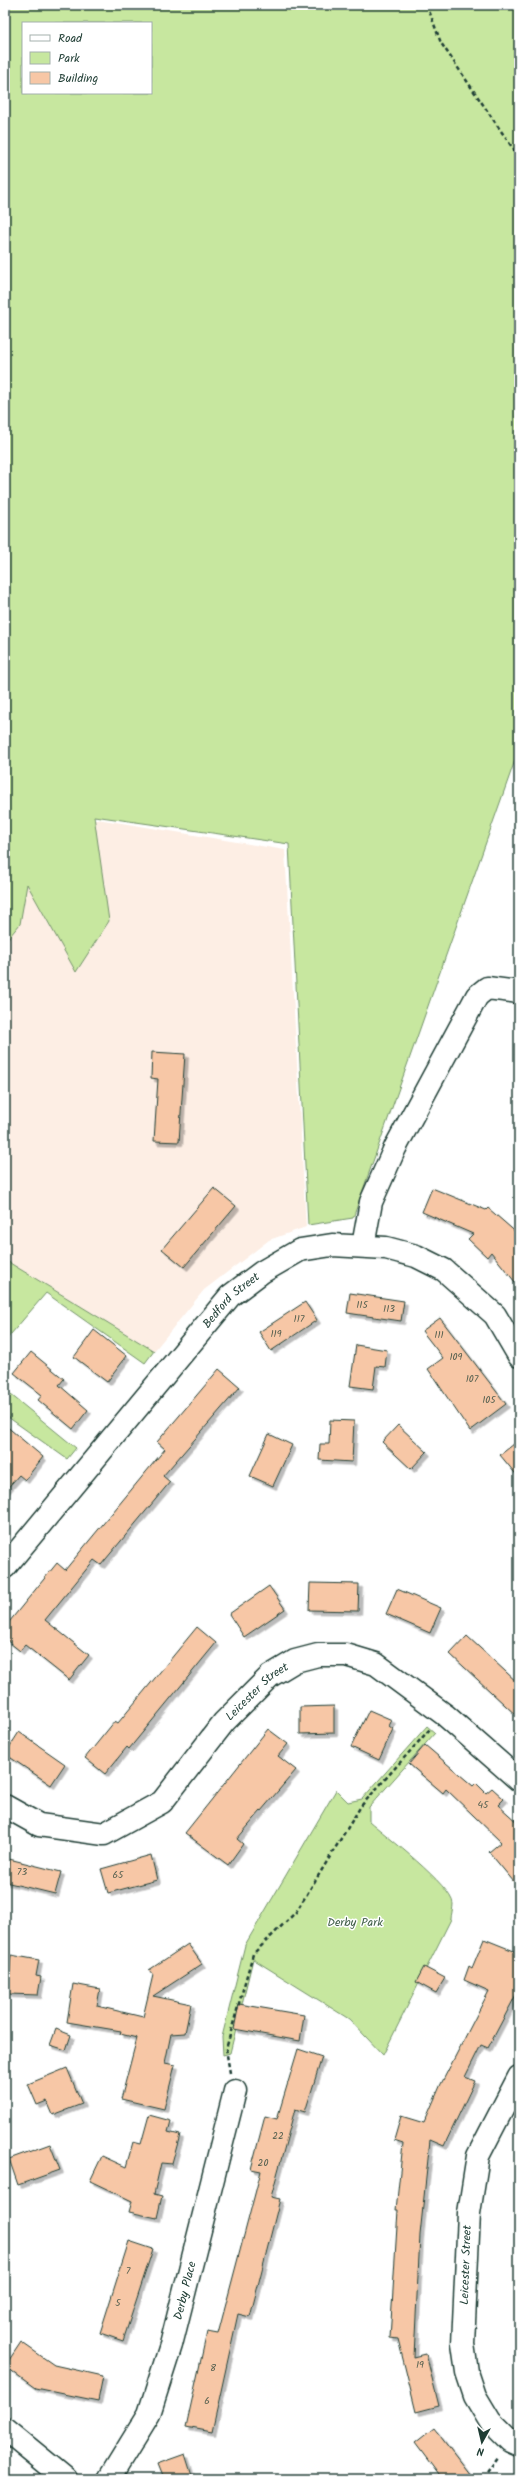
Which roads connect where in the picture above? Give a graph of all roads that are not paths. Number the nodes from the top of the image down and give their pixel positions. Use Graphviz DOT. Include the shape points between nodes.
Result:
graph roads {
  1 [pos="519,992"];
  2 [pos="363,1246"];
  3 [pos="519,1356"];
  4 [pos="5,1567"];
  5 [pos="519,1780"];
  6 [pos="5,1806"];
  7 [pos="519,2076"];
  8 [pos="235,2091"];
  9 [pos="5,2429"];
  10 [pos="514,2443"];
  11 [pos="66,2479"];
  12 [pos="109,2479"];
  1 -- 2 [label="street" via="487,988 477,996 395,1148 371,1202"];
  2 -- 3 [label="street, Bedford Street" via="386,1248 416,1256 444,1270 495,1315"];
  2 -- 4 [label="street, Bedford Street" via="300,1250 262,1272 230,1296"];
  5 -- 6 [label="street, Leicester Street" via="444,1714 376,1664 346,1655 318,1655 295,1661 270,1676 224,1722 162,1802 104,1834 38,1825"];
  7 -- 10 [label="street, Leicester Street" via="478,2156 469,2212 463,2344 467,2372 475,2396 490,2421"];
  8 -- 12 [label="street, Derby Place" via="171,2345 151,2408"];
  9 -- 11 [label="street"];
}
